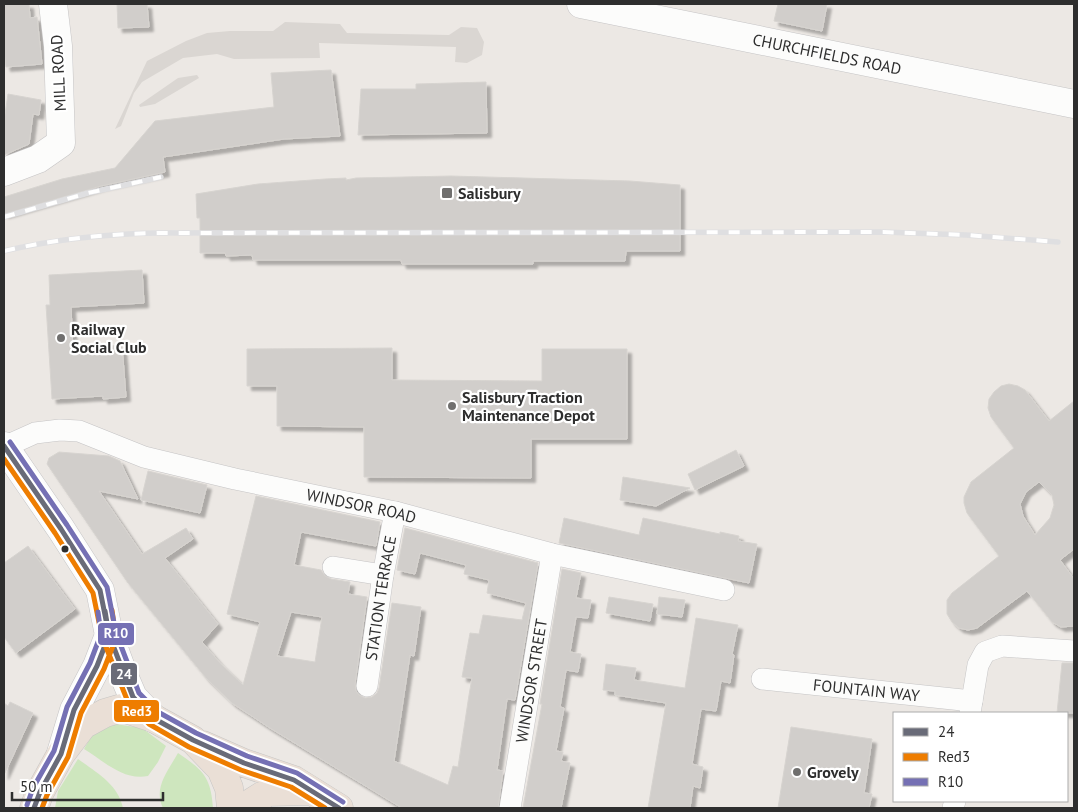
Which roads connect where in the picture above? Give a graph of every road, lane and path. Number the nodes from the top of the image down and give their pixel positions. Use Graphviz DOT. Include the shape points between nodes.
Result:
graph roads {
  1 [pos="53,4"];
  2 [pos="581,4"];
  3 [pos="1074,104"];
  4 [pos="4,172"];
  5 [pos="7,457"];
  6 [pos="395,512"];
  7 [pos="552,554"];
  8 [pos="333,567"];
  9 [pos="383,575"];
  10 [pos="724,590"];
  11 [pos="109,635"];
  12 [pos="1074,651"];
  13 [pos="762,679"];
  14 [pos="367,686"];
  15 [pos="971,707"];
  16 [pos="153,718"];
  17 [pos="193,740"];
  18 [pos="61,754"];
  19 [pos="310,792"];
  20 [pos="31,803"];
  21 [pos="231,808"];
  22 [pos="246,808"];
  23 [pos="338,808"];
  24 [pos="510,808"];
  1 -- 4 [label="street, MILL ROAD" via="58,46 61,143 38,159"];
  2 -- 3 [label="street, CHURCHFIELDS ROAD"];
  5 -- 6 [label="street, WINDSOR ROAD" via="35,433 79,431 144,457"];
  5 -- 11 [label="street" via="100,590"];
  6 -- 7 [label="street, WINDSOR ROAD"];
  6 -- 9 [label="street, STATION TERRACE"];
  7 -- 10 [label="street, WINDSOR ROAD"];
  7 -- 24 [label="street, WINDSOR STREET"];
  8 -- 9 [label="street"];
  9 -- 14 [label="street, STATION TERRACE"];
  11 -- 16 [label="street" via="133,697"];
  11 -- 18 [label="street" via="74,710"];
  12 -- 15 [label="street, FOUNTAIN WAY" via="1002,646 985,652 978,665"];
  13 -- 15 [label="street, FOUNTAIN WAY"];
  16 -- 17 [label="highway"];
  16 -- 18 [label="highway" via="122,708 105,713 83,725"];
  17 -- 19 [label="highway" via="244,763 294,780"];
  17 -- 21 [label="highway" via="221,769 230,788"];
  18 -- 20 [label="highway"];
  19 -- 22 [label="highway" via="268,792"];
  19 -- 23 [label="highway"];
}
